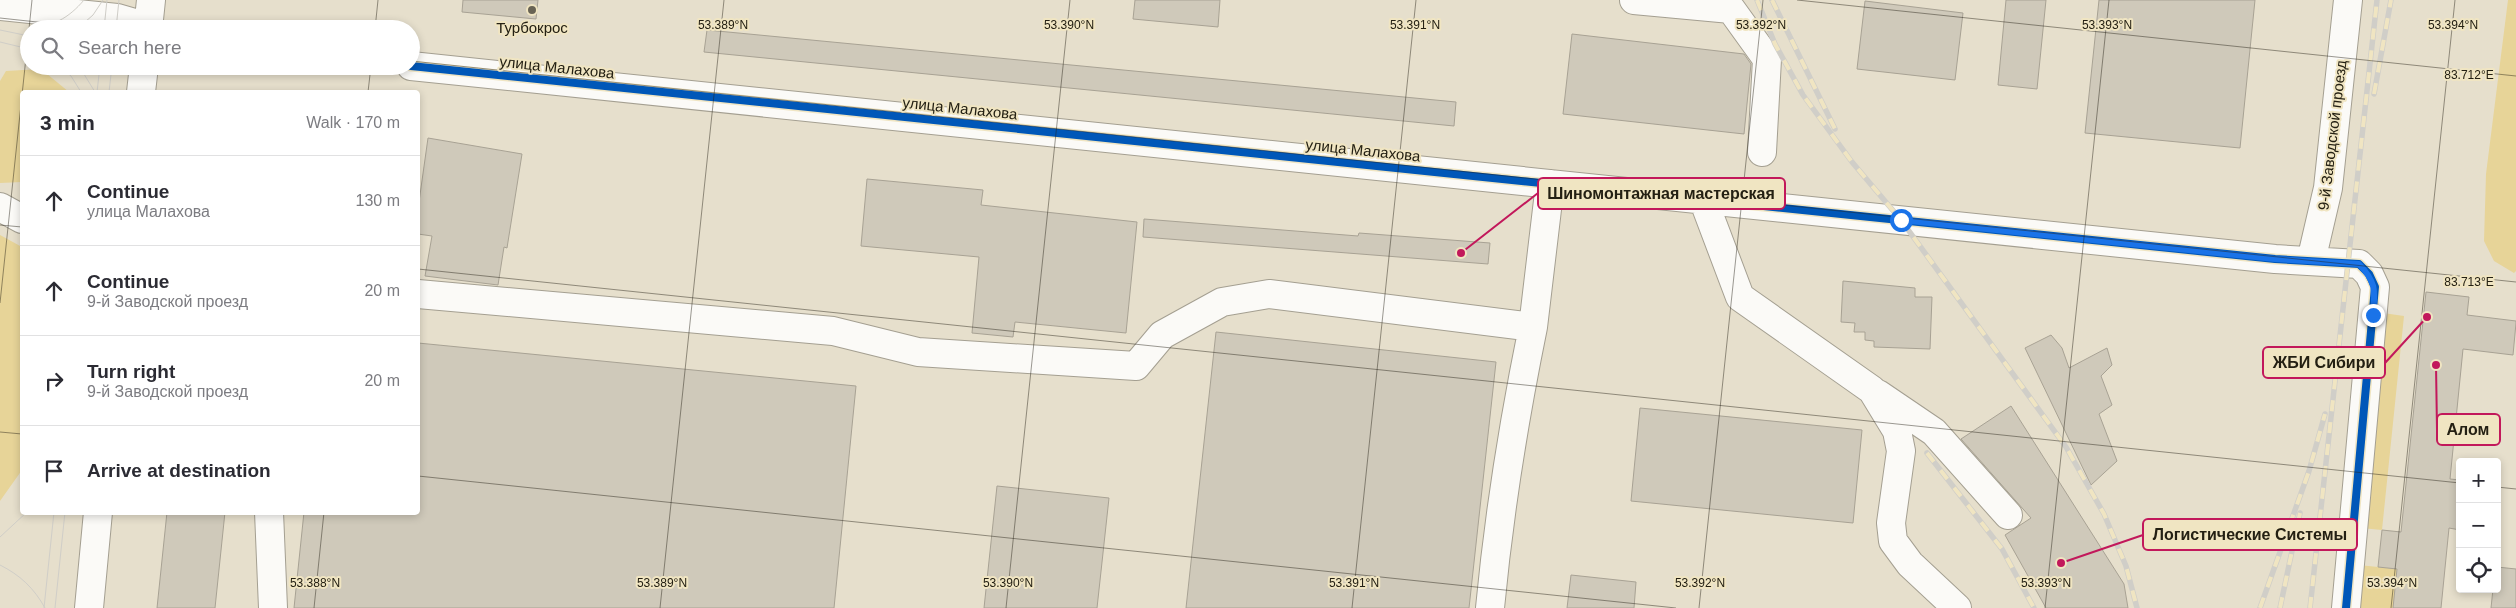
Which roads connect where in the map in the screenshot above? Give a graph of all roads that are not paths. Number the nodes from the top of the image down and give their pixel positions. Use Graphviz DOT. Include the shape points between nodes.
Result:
graph roads {
  1 [pos="151,0"];
  2 [pos="1634,0"];
  3 [pos="2348,0"];
  4 [pos="1729,4"];
  5 [pos="0,6"];
  6 [pos="124,20"];
  7 [pos="150,20"];
  8 [pos="420,67"];
  9 [pos="143,75"];
  10 [pos="141,90"];
  11 [pos="1762,152"];
  12 [pos="1550,184"];
  13 [pos="1703,199"];
  14 [pos="0,207"];
  15 [pos="20,218"];
  16 [pos="2311,261"];
  17 [pos="420,294"];
  18 [pos="1533,327"];
  19 [pos="1872,390"];
  20 [pos="98,515"];
  21 [pos="269,515"];
  22 [pos="2008,515"];
  23 [pos="89,608"];
  24 [pos="273,608"];
  25 [pos="1490,608"];
  26 [pos="1956,608"];
  27 [pos="2346,608"];
  1 -- 7 [label="street"];
  2 -- 4 [label="street"];
  3 -- 16 [label="street, 9-й Заводской проезд" via="2328,188"];
  4 -- 11 [label="street" via="1767,59"];
  5 -- 6 [label="street"];
  8 -- 12 [label="street, улица Малахова"];
  9 -- 10 [label="street"];
  12 -- 13 [label="street, улица Малахова"];
  12 -- 18 [label="street"];
  13 -- 16 [label="street, улица Малахова"];
  13 -- 19 [label="street" via="1740,297"];
  14 -- 15 [label="street"];
  16 -- 27 [label="street" via="2359,264 2375,287"];
  17 -- 18 [label="street" via="833,332 918,352 1136,366 1162,336 1222,302 1269,294"];
  18 -- 25 [label="street" via="1514,419"];
  19 -- 22 [label="street" via="1934,432"];
  19 -- 26 [label="street" via="1897,431 1901,451 1891,523 1893,541 1910,564"];
  20 -- 23 [label="street"];
  21 -- 24 [label="street"];
}
